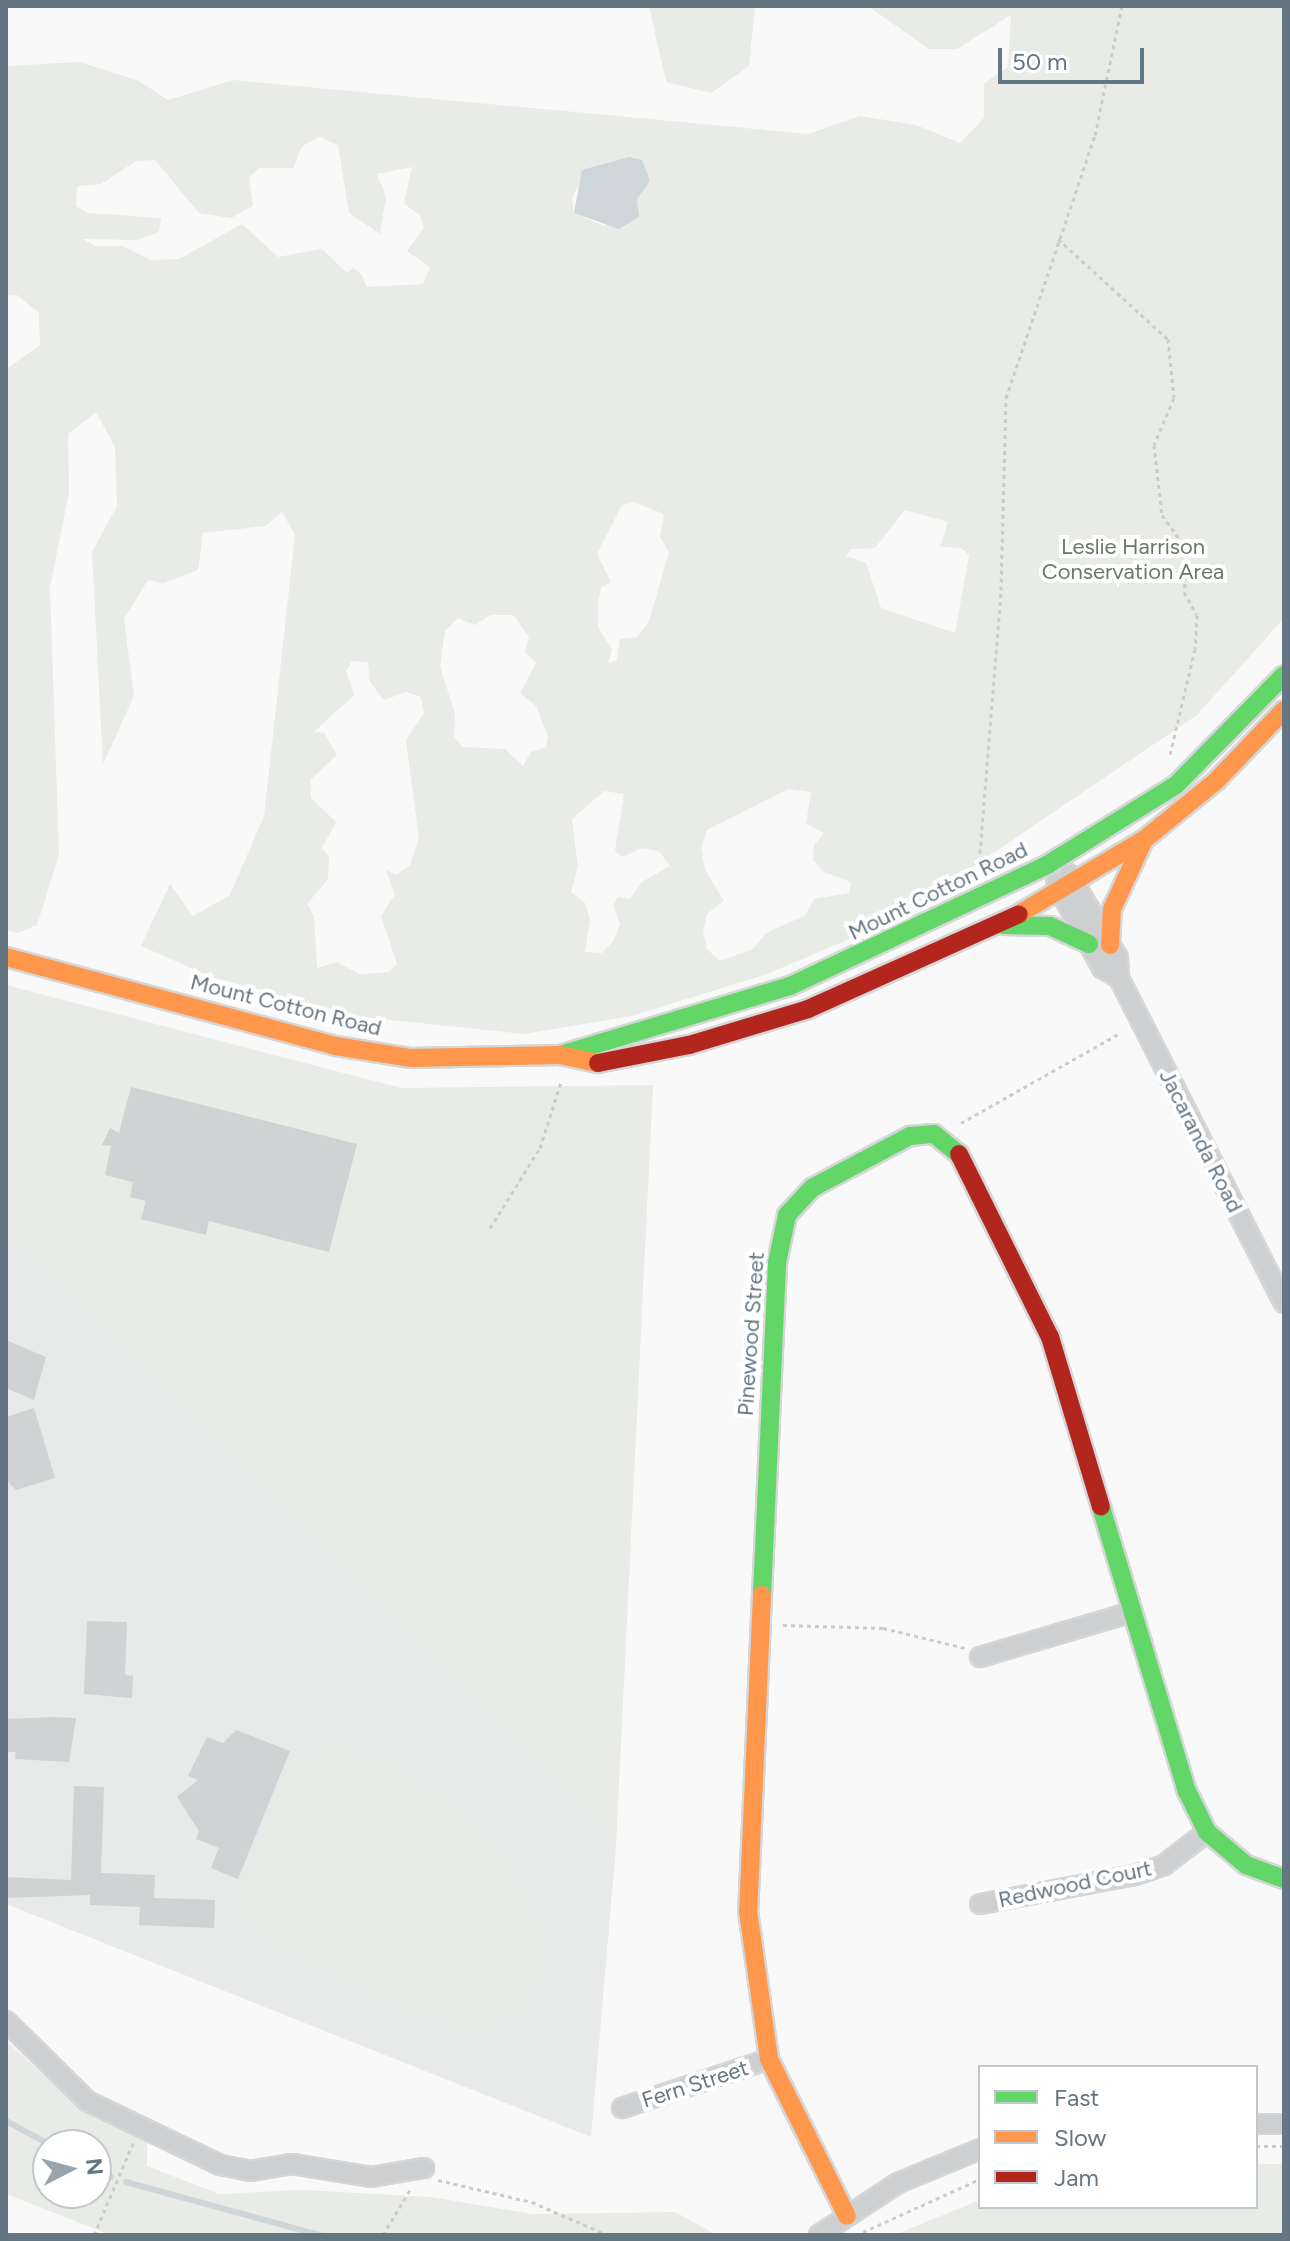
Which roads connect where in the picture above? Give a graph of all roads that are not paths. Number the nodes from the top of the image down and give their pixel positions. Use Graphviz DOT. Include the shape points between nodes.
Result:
graph roads {
  1 [pos="1284,675"];
  2 [pos="1284,710"];
  3 [pos="1145,839"];
  4 [pos="1054,861"];
  5 [pos="1067,888"];
  6 [pos="1001,925"];
  7 [pos="1089,944"];
  8 [pos="1110,945"];
  9 [pos="6,957"];
  10 [pos="1119,978"];
  11 [pos="560,1055"];
  12 [pos="1280,1283"];
  13 [pos="1284,1303"];
  14 [pos="1132,1612"];
  15 [pos="980,1657"];
  16 [pos="1207,1832"];
  17 [pos="1284,1879"];
  18 [pos="980,1904"];
  19 [pos="6,2021"];
  20 [pos="769,2059"];
  21 [pos="622,2108"];
  22 [pos="1258,2124"];
  23 [pos="1284,2124"];
  24 [pos="978,2150"];
  25 [pos="424,2168"];
  26 [pos="847,2216"];
  27 [pos="819,2235"];
  1 -- 4 [label="main road, Mount Cotton Road" via="1176,785"];
  2 -- 3 [label="main road, Mount Cotton Road" via="1216,781"];
  3 -- 5 [label="main road, Mount Cotton Road"];
  3 -- 8 [label="main road" via="1112,909"];
  4 -- 5 [label="street, Jacaranda Road"];
  4 -- 11 [label="main road, Mount Cotton Road" via="790,986 677,1022 595,1040"];
  5 -- 6 [label="main road, Mount Cotton Road"];
  5 -- 7 [label="street, Jacaranda Road"];
  5 -- 8 [label="street, Jacaranda Road"];
  6 -- 7 [label="main road" via="1050,926"];
  6 -- 11 [label="main road, Mount Cotton Road" via="845,995 750,1027 599,1063"];
  7 -- 10 [label="street, Jacaranda Road" via="1102,968"];
  8 -- 10 [label="street, Jacaranda Road"];
  9 -- 11 [label="main road, Mount Cotton Road" via="336,1046 411,1058"];
  10 -- 12 [label="street, Jacaranda Road"];
  12 -- 13 [label="street, Jacaranda Road"];
  14 -- 15 [label="street"];
  14 -- 16 [label="main road" via="1187,1791"];
  14 -- 20 [label="main road, Pinewood Street" via="1050,1337 955,1147 934,1134 910,1136 812,1188 787,1215 777,1263 748,1911"];
  16 -- 17 [label="main road" via="1246,1865"];
  16 -- 18 [label="street, Redwood Court" via="1164,1865 1135,1875"];
  19 -- 25 [label="street" via="87,2101 142,2123 220,2165 250,2171 292,2164 371,2177"];
  20 -- 21 [label="street, Fern Street"];
  20 -- 26 [label="main road, Pinewood Street"];
  22 -- 23 [label="street"];
  24 -- 26 [label="street" via="898,2183"];
  26 -- 27 [label="street"];
}
